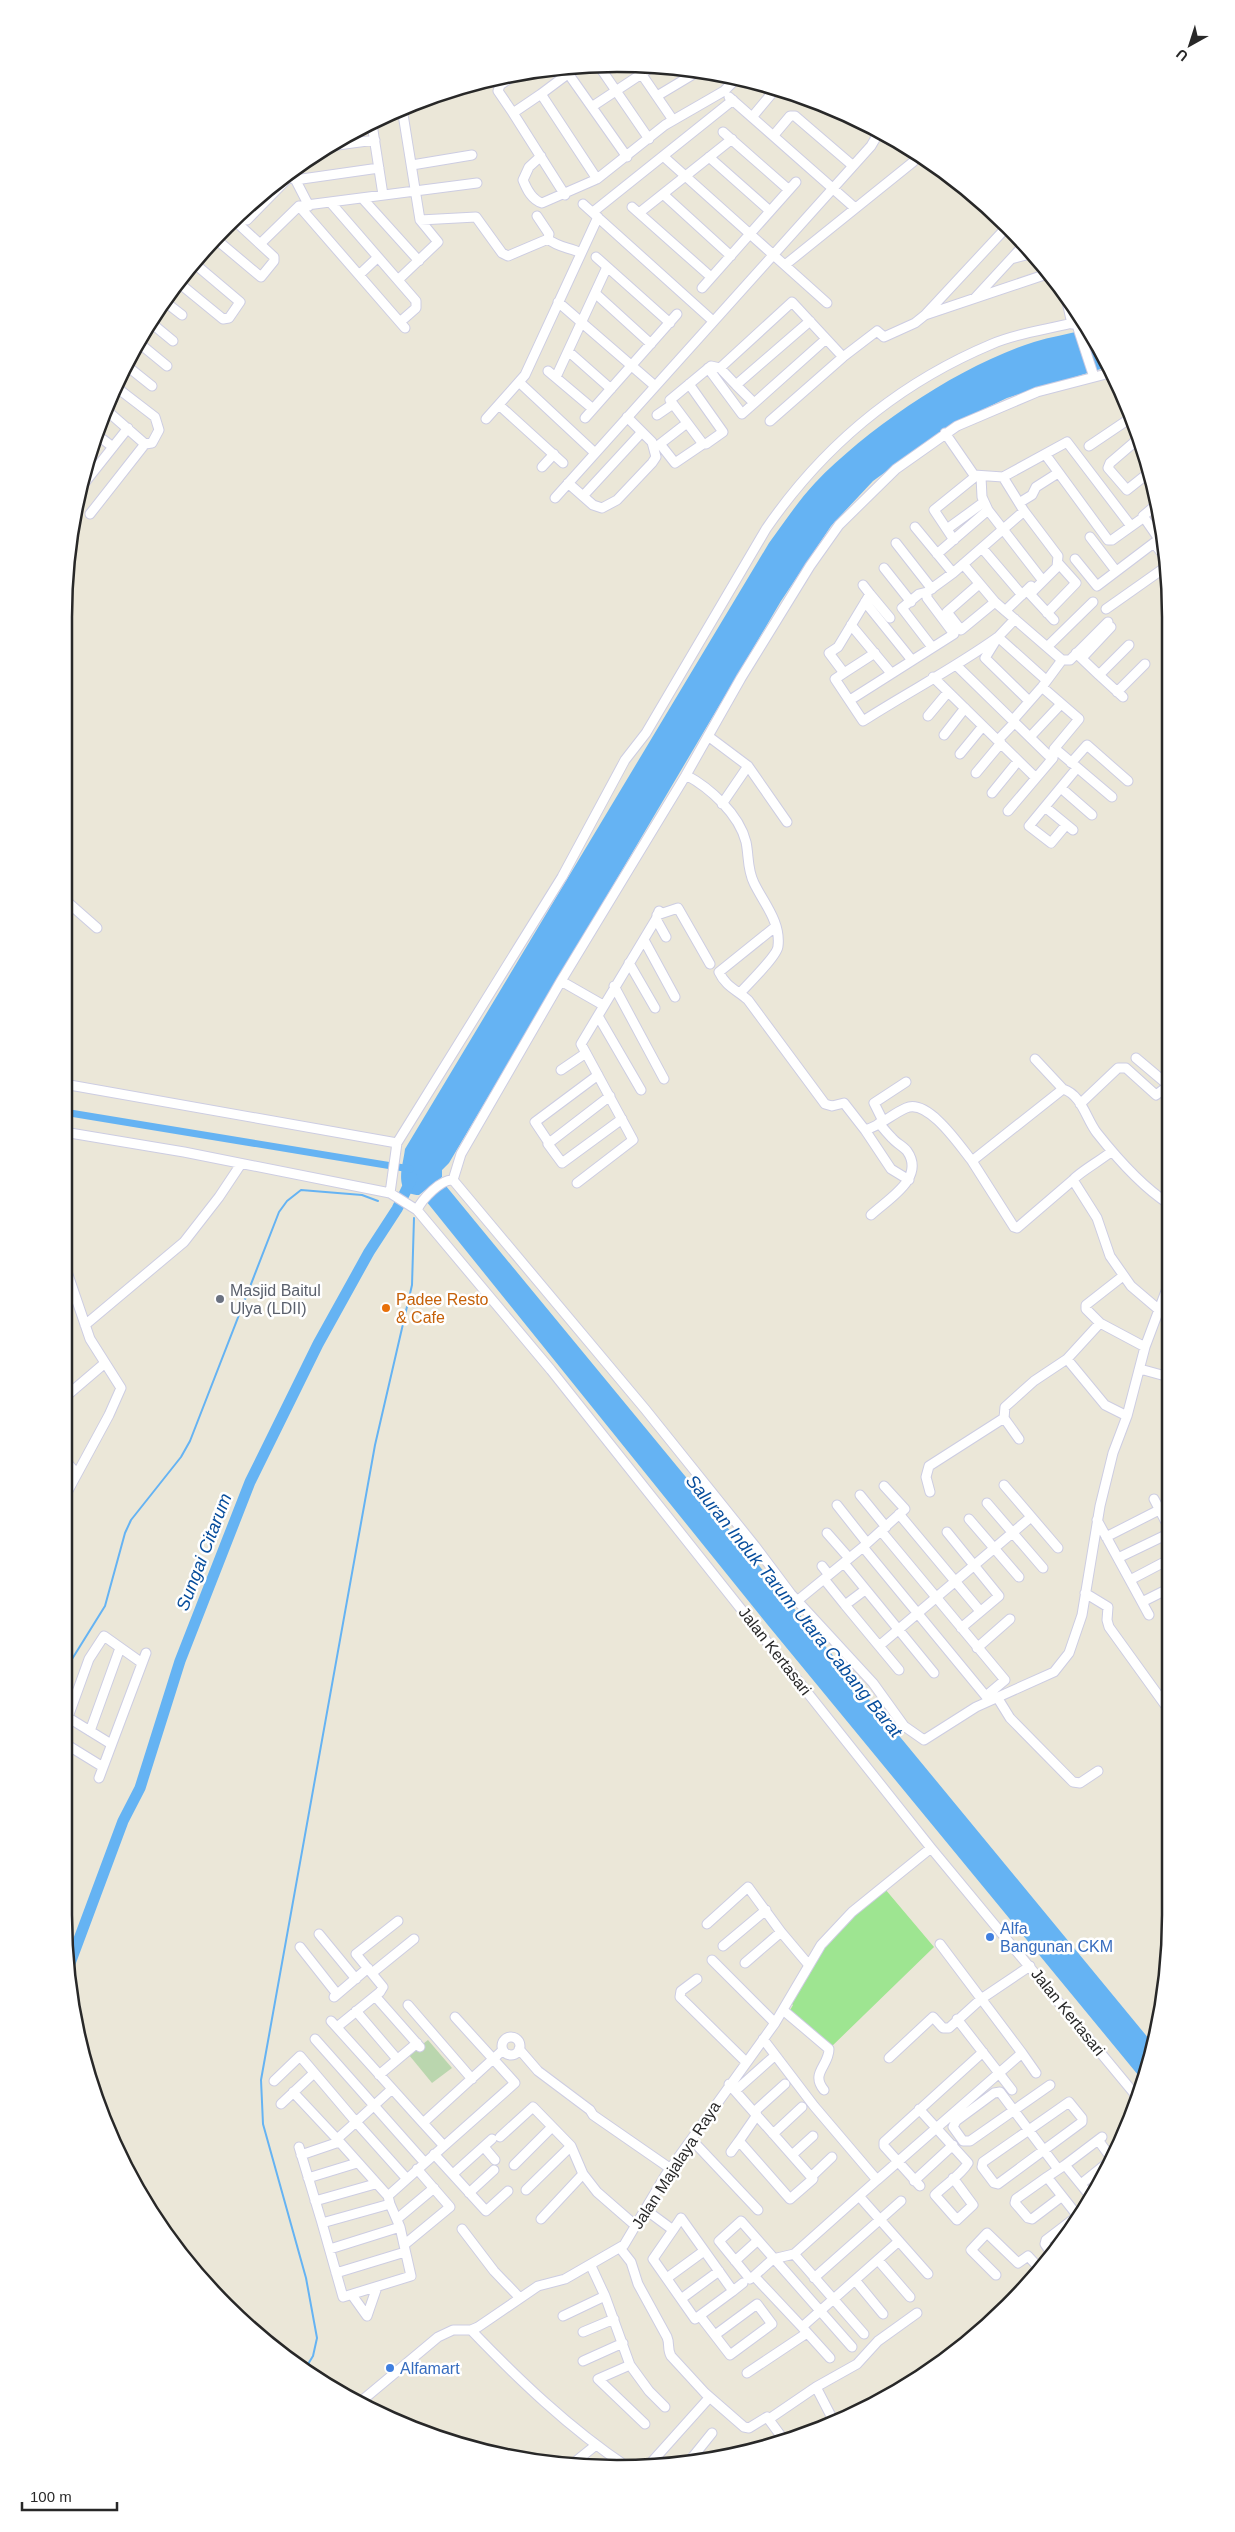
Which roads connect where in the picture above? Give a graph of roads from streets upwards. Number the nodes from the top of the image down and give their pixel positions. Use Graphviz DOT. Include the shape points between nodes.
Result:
graph roads {
  1 [pos="604,73"];
  2 [pos="642,74"];
  3 [pos="570,75"];
  4 [pos="562,76"];
  5 [pos="688,77"];
  6 [pos="731,84"];
  7 [pos="500,86"];
  8 [pos="616,91"];
  9 [pos="541,94"];
  10 [pos="771,95"];
  11 [pos="657,96"];
  12 [pos="593,106"];
  13 [pos="513,113"];
  14 [pos="753,116"];
  15 [pos="403,117"];
  16 [pos="673,120"];
  17 [pos="373,131"];
  18 [pos="723,132"];
  19 [pos="774,135"];
  20 [pos="876,138"];
  21 [pos="732,139"];
  22 [pos="374,140"];
  23 [pos="649,140"];
  24 [pos="350,143"];
  25 [pos="472,156"];
  26 [pos="541,156"];
  27 [pos="663,156"];
  28 [pos="627,157"];
  29 [pos="709,157"];
  30 [pos="913,162"];
  31 [pos="412,165"];
  32 [pos="852,165"];
  33 [pos="379,168"];
  34 [pos="301,174"];
  35 [pos="686,176"];
  36 [pos="295,179"];
  37 [pos="597,179"];
  38 [pos="796,182"];
  39 [pos="477,183"];
  40 [pos="832,188"];
  41 [pos="789,190"];
  42 [pos="416,192"];
  43 [pos="663,194"];
  44 [pos="383,195"];
  45 [pos="565,195"];
  46 [pos="363,198"];
  47 [pos="331,203"];
  48 [pos="583,204"];
  49 [pos="299,206"];
  50 [pos="309,206"];
  51 [pos="855,208"];
  52 [pos="770,211"];
  53 [pos="596,215"];
  54 [pos="537,216"];
  55 [pos="420,220"];
  56 [pos="244,221"];
  57 [pos="1003,232"];
  58 [pos="750,234"];
  59 [pos="548,239"];
  60 [pos="222,243"];
  61 [pos="260,244"];
  62 [pos="1019,250"];
  63 [pos="581,253"];
  64 [pos="773,254"];
  65 [pos="1025,255"];
  66 [pos="731,256"];
  67 [pos="596,257"];
  68 [pos="377,258"];
  69 [pos="1011,259"];
  70 [pos="419,261"];
  71 [pos="785,265"];
  72 [pos="606,267"];
  73 [pos="200,268"];
  74 [pos="359,275"];
  75 [pos="1042,276"];
  76 [pos="711,277"];
  77 [pos="398,280"];
  78 [pos="184,287"];
  79 [pos="702,288"];
  80 [pos="595,293"];
  81 [pos="975,298"];
  82 [pos="558,302"];
  83 [pos="827,303"];
  84 [pos="170,306"];
  85 [pos="677,314"];
  86 [pos="182,315"];
  87 [pos="925,315"];
  88 [pos="713,321"];
  89 [pos="810,321"];
  90 [pos="582,322"];
  91 [pos="1076,322"];
  92 [pos="670,323"];
  93 [pos="1077,325"];
  94 [pos="157,327"];
  95 [pos="826,339"];
  96 [pos="174,341"];
  97 [pos="651,344"];
  98 [pos="144,348"];
  99 [pos="568,351"];
  100 [pos="843,357"];
  101 [pos="167,366"];
  102 [pos="631,366"];
  103 [pos="708,368"];
  104 [pos="720,368"];
  105 [pos="132,370"];
  106 [pos="548,371"];
  107 [pos="1105,374"];
  108 [pos="556,377"];
  109 [pos="1094,377"];
  110 [pos="520,383"];
  111 [pos="689,384"];
  112 [pos="736,385"];
  113 [pos="152,386"];
  114 [pos="655,386"];
  115 [pos="611,389"];
  116 [pos="122,392"];
  117 [pos="754,403"];
  118 [pos="673,404"];
  119 [pos="499,405"];
  120 [pos="593,409"];
  121 [pos="112,415"];
  122 [pos="657,415"];
  123 [pos="585,418"];
  124 [pos="627,418"];
  125 [pos="486,420"];
  126 [pos="770,421"];
  127 [pos="1126,421"];
  128 [pos="687,423"];
  129 [pos="128,428"];
  130 [pos="642,432"];
  131 [pos="945,434"];
  132 [pos="103,438"];
  133 [pos="1134,442"];
  134 [pos="145,444"];
  135 [pos="703,444"];
  136 [pos="113,446"];
  137 [pos="1089,446"];
  138 [pos="595,453"];
  139 [pos="554,454"];
  140 [pos="1045,454"];
  141 [pos="95,463"];
  142 [pos="563,463"];
  143 [pos="98,466"];
  144 [pos="542,467"];
  145 [pos="1058,473"];
  146 [pos="92,474"];
  147 [pos="978,476"];
  148 [pos="1003,476"];
  149 [pos="1144,476"];
  150 [pos="568,483"];
  151 [pos="583,496"];
  152 [pos="555,498"];
  153 [pos="984,502"];
  154 [pos="1022,507"];
  155 [pos="1151,509"];
  156 [pos="988,510"];
  157 [pos="90,514"];
  158 [pos="1140,520"];
  159 [pos="1131,526"];
  160 [pos="915,527"];
  161 [pos="946,529"];
  162 [pos="1002,530"];
  163 [pos="1156,535"];
  164 [pos="1090,537"];
  165 [pos="954,540"];
  166 [pos="1157,540"];
  167 [pos="896,543"];
  168 [pos="982,548"];
  169 [pos="937,554"];
  170 [pos="1074,559"];
  171 [pos="1059,562"];
  172 [pos="963,564"];
  173 [pos="884,568"];
  174 [pos="1160,570"];
  175 [pos="1116,571"];
  176 [pos="953,573"];
  177 [pos="1040,578"];
  178 [pos="979,584"];
  179 [pos="863,585"];
  180 [pos="930,590"];
  181 [pos="1026,593"];
  182 [pos="870,594"];
  183 [pos="865,602"];
  184 [pos="911,602"];
  185 [pos="995,602"];
  186 [pos="1093,602"];
  187 [pos="902,608"];
  188 [pos="1106,609"];
  189 [pos="1005,610"];
  190 [pos="1047,613"];
  191 [pos="890,618"];
  192 [pos="1015,619"];
  193 [pos="1054,620"];
  194 [pos="883,624"];
  195 [pos="851,625"];
  196 [pos="1110,625"];
  197 [pos="958,632"];
  198 [pos="858,634"];
  199 [pos="998,637"];
  200 [pos="1129,645"];
  201 [pos="838,647"];
  202 [pos="932,647"];
  203 [pos="1047,647"];
  204 [pos="874,653"];
  205 [pos="1079,656"];
  206 [pos="911,659"];
  207 [pos="1062,660"];
  208 [pos="956,664"];
  209 [pos="1145,664"];
  210 [pos="844,673"];
  211 [pos="891,673"];
  212 [pos="1099,675"];
  213 [pos="933,677"];
  214 [pos="1044,684"];
  215 [pos="948,692"];
  216 [pos="850,700"];
  217 [pos="1029,701"];
  218 [pos="1062,704"];
  219 [pos="965,708"];
  220 [pos="928,716"];
  221 [pos="1014,721"];
  222 [pos="983,726"];
  223 [pos="944,735"];
  224 [pos="708,736"];
  225 [pos="1030,737"];
  226 [pos="999,742"];
  227 [pos="960,754"];
  228 [pos="1054,754"];
  229 [pos="1018,760"];
  230 [pos="748,766"];
  231 [pos="1074,766"];
  232 [pos="976,773"];
  233 [pos="686,775"];
  234 [pos="1036,778"];
  235 [pos="1128,781"];
  236 [pos="1061,788"];
  237 [pos="992,793"];
  238 [pos="1112,798"];
  239 [pos="722,804"];
  240 [pos="1045,807"];
  241 [pos="1008,811"];
  242 [pos="1092,814"];
  243 [pos="788,822"];
  244 [pos="72,906"];
  245 [pos="657,915"];
  246 [pos="775,927"];
  247 [pos="97,928"];
  248 [pos="666,936"];
  249 [pos="644,940"];
  250 [pos="629,963"];
  251 [pos="710,964"];
  252 [pos="561,981"];
  253 [pos="614,986"];
  254 [pos="740,993"];
  255 [pos="674,996"];
  256 [pos="602,1005"];
  257 [pos="655,1008"];
  258 [pos="598,1016"];
  259 [pos="586,1053"];
  260 [pos="1136,1058"];
  261 [pos="1035,1059"];
  262 [pos="561,1070"];
  263 [pos="598,1075"];
  264 [pos="664,1079"];
  265 [pos="1162,1080"];
  266 [pos="906,1082"];
  267 [pos="72,1085"];
  268 [pos="1063,1089"];
  269 [pos="641,1090"];
  270 [pos="1162,1090"];
  271 [pos="610,1096"];
  272 [pos="1080,1104"];
  273 [pos="622,1119"];
  274 [pos="881,1122"];
  275 [pos="865,1130"];
  276 [pos="72,1133"];
  277 [pos="549,1142"];
  278 [pos="397,1143"];
  279 [pos="1112,1151"];
  280 [pos="972,1160"];
  281 [pos="241,1164"];
  282 [pos="909,1180"];
  283 [pos="1074,1180"];
  284 [pos="449,1181"];
  285 [pos="577,1183"];
  286 [pos="392,1195"];
  287 [pos="1162,1199"];
  288 [pos="414,1208"];
  289 [pos="871,1215"];
  290 [pos="1123,1276"];
  291 [pos="72,1286"];
  292 [pos="1162,1300"];
  293 [pos="1158,1309"];
  294 [pos="1100,1323"];
  295 [pos="86,1325"];
  296 [pos="1145,1347"];
  297 [pos="1067,1360"];
  298 [pos="105,1363"];
  299 [pos="1140,1369"];
  300 [pos="1162,1375"];
  301 [pos="72,1391"];
  302 [pos="1127,1416"];
  303 [pos="1004,1418"];
  304 [pos="1019,1439"];
  305 [pos="72,1468"];
  306 [pos="77,1474"];
  307 [pos="72,1483"];
  308 [pos="1004,1485"];
  309 [pos="884,1486"];
  310 [pos="930,1492"];
  311 [pos="860,1495"];
  312 [pos="1154,1499"];
  313 [pos="987,1503"];
  314 [pos="836,1505"];
  315 [pos="1159,1510"];
  316 [pos="899,1514"];
  317 [pos="1162,1516"];
  318 [pos="1032,1517"];
  319 [pos="970,1519"];
  320 [pos="1097,1520"];
  321 [pos="884,1529"];
  322 [pos="947,1532"];
  323 [pos="827,1533"];
  324 [pos="1013,1533"];
  325 [pos="1162,1536"];
  326 [pos="1106,1537"];
  327 [pos="865,1545"];
  328 [pos="994,1548"];
  329 [pos="1058,1548"];
  330 [pos="1118,1558"];
  331 [pos="846,1560"];
  332 [pos="1162,1563"];
  333 [pos="975,1565"];
  334 [pos="822,1566"];
  335 [pos="1042,1568"];
  336 [pos="826,1577"];
  337 [pos="1019,1577"];
  338 [pos="956,1580"];
  339 [pos="1130,1580"];
  340 [pos="865,1590"];
  341 [pos="1162,1592"];
  342 [pos="1085,1593"];
  343 [pos="937,1596"];
  344 [pos="796,1601"];
  345 [pos="1142,1602"];
  346 [pos="845,1605"];
  347 [pos="980,1611"];
  348 [pos="918,1612"];
  349 [pos="1149,1615"];
  350 [pos="1010,1619"];
  351 [pos="960,1628"];
  352 [pos="898,1630"];
  353 [pos="879,1646"];
  354 [pos="120,1648"];
  355 [pos="977,1648"];
  356 [pos="146,1653"];
  357 [pos="142,1663"];
  358 [pos="900,1670"];
  359 [pos="934,1673"];
  360 [pos="72,1684"];
  361 [pos="79,1686"];
  362 [pos="990,1698"];
  363 [pos="72,1702"];
  364 [pos="1162,1702"];
  365 [pos="72,1720"];
  366 [pos="90,1731"];
  367 [pos="111,1744"];
  368 [pos="72,1748"];
  369 [pos="103,1767"];
  370 [pos="1098,1771"];
  371 [pos="99,1778"];
  372 [pos="931,1848"];
  373 [pos="766,1910"];
  374 [pos="398,1920"];
  375 [pos="707,1924"];
  376 [pos="781,1932"];
  377 [pos="319,1934"];
  378 [pos="414,1939"];
  379 [pos="940,1944"];
  380 [pos="300,1946"];
  381 [pos="723,1946"];
  382 [pos="712,1960"];
  383 [pos="745,1963"];
  384 [pos="808,1964"];
  385 [pos="1030,1966"];
  386 [pos="370,1971"];
  387 [pos="697,1978"];
  388 [pos="356,1979"];
  389 [pos="375,1996"];
  390 [pos="981,1999"];
  391 [pos="408,2005"];
  392 [pos="783,2010"];
  393 [pos="356,2011"];
  394 [pos="456,2017"];
  395 [pos="957,2019"];
  396 [pos="774,2023"];
  397 [pos="315,2039"];
  398 [pos="763,2039"];
  399 [pos="503,2050"];
  400 [pos="518,2051"];
  401 [pos="983,2052"];
  402 [pos="1022,2052"];
  403 [pos="889,2058"];
  404 [pos="397,2059"];
  405 [pos="771,2059"];
  406 [pos="494,2060"];
  407 [pos="746,2062"];
  408 [pos="998,2072"];
  409 [pos="1036,2072"];
  410 [pos="314,2073"];
  411 [pos="379,2075"];
  412 [pos="472,2079"];
  413 [pos="274,2081"];
  414 [pos="785,2084"];
  415 [pos="1050,2085"];
  416 [pos="732,2088"];
  417 [pos="392,2089"];
  418 [pos="824,2090"];
  419 [pos="1012,2090"];
  420 [pos="293,2092"];
  421 [pos="1133,2092"];
  422 [pos="281,2104"];
  423 [pos="374,2106"];
  424 [pos="802,2107"];
  425 [pos="919,2109"];
  426 [pos="1012,2110"];
  427 [pos="755,2114"];
  428 [pos="356,2122"];
  429 [pos="424,2123"];
  430 [pos="552,2127"];
  431 [pos="937,2127"];
  432 [pos="1027,2130"];
  433 [pos="773,2134"];
  434 [pos="813,2136"];
  435 [pos="692,2140"];
  436 [pos="338,2141"];
  437 [pos="739,2141"];
  438 [pos="953,2145"];
  439 [pos="444,2146"];
  440 [pos="572,2146"];
  441 [pos="484,2147"];
  442 [pos="1042,2151"];
  443 [pos="731,2152"];
  444 [pos="1107,2153"];
  445 [pos="434,2154"];
  446 [pos="792,2155"];
  447 [pos="832,2157"];
  448 [pos="495,2160"];
  449 [pos="898,2162"];
  450 [pos="357,2163"];
  451 [pos="425,2163"];
  452 [pos="514,2165"];
  453 [pos="1062,2167"];
  454 [pos="670,2168"];
  455 [pos="417,2169"];
  456 [pos="494,2170"];
  457 [pos="1098,2170"];
  458 [pos="453,2174"];
  459 [pos="583,2174"];
  460 [pos="811,2177"];
  461 [pos="1046,2177"];
  462 [pos="308,2178"];
  463 [pos="953,2178"];
  464 [pos="407,2179"];
  465 [pos="877,2180"];
  466 [pos="375,2184"];
  467 [pos="1081,2184"];
  468 [pos="434,2188"];
  469 [pos="526,2190"];
  470 [pos="508,2191"];
  471 [pos="1087,2191"];
  472 [pos="469,2193"];
  473 [pos="859,2196"];
  474 [pos="1061,2197"];
  475 [pos="389,2200"];
  476 [pos="315,2201"];
  477 [pos="901,2201"];
  478 [pos="1076,2209"];
  479 [pos="646,2210"];
  480 [pos="758,2210"];
  481 [pos="541,2218"];
  482 [pos="880,2220"];
  483 [pos="322,2223"];
  484 [pos="399,2223"];
  485 [pos="1065,2225"];
  486 [pos="636,2226"];
  487 [pos="462,2229"];
  488 [pos="673,2230"];
  489 [pos="757,2241"];
  490 [pos="899,2241"];
  491 [pos="405,2248"];
  492 [pos="620,2248"];
  493 [pos="1048,2248"];
  494 [pos="330,2249"];
  495 [pos="704,2251"];
  496 [pos="794,2254"];
  497 [pos="773,2259"];
  498 [pos="878,2260"];
  499 [pos="735,2261"];
  500 [pos="1035,2264"];
  501 [pos="591,2266"];
  502 [pos="719,2271"];
  503 [pos="336,2273"];
  504 [pos="928,2274"];
  505 [pos="996,2275"];
  506 [pos="754,2276"];
  507 [pos="667,2278"];
  508 [pos="814,2278"];
  509 [pos="855,2280"];
  510 [pos="743,2283"];
  511 [pos="377,2287"];
  512 [pos="732,2291"];
  513 [pos="352,2295"];
  514 [pos="605,2296"];
  515 [pos="910,2297"];
  516 [pos="520,2298"];
  517 [pos="681,2299"];
  518 [pos="833,2299"];
  519 [pos="820,2311"];
  520 [pos="917,2313"];
  521 [pos="884,2314"];
  522 [pos="563,2316"];
  523 [pos="700,2316"];
  524 [pos="614,2319"];
  525 [pos="471,2330"];
  526 [pos="583,2332"];
  527 [pos="803,2333"];
  528 [pos="864,2334"];
  529 [pos="715,2335"];
  530 [pos="623,2342"];
  531 [pos="852,2347"];
  532 [pos="830,2358"];
  533 [pos="583,2361"];
  534 [pos="630,2365"];
  535 [pos="746,2373"];
  536 [pos="816,2387"];
  537 [pos="366,2397"];
  538 [pos="709,2398"];
  539 [pos="664,2407"];
  540 [pos="831,2416"];
  541 [pos="769,2419"];
  542 [pos="645,2424"];
  543 [pos="712,2433"];
  544 [pos="781,2435"];
  545 [pos="596,2445"];
  546 [pos="695,2454"];
  547 [pos="580,2458"];
  548 [pos="655,2458"];
  549 [pos="617,2460"];
  1 -- 8 [label="street"];
  2 -- 8 [label="street"];
  2 -- 11 [label="street"];
  3 -- 12 [label="street"];
  4 -- 9 [label="street"];
  5 -- 11 [label="street"];
  6 -- 16 [label="street"];
  7 -- 13 [label="street" via="498,92"];
  8 -- 12 [label="street"];
  8 -- 23 [label="street"];
  9 -- 13 [label="street"];
  9 -- 37 [label="street"];
  10 -- 14 [label="street"];
  11 -- 16 [label="street"];
  12 -- 28 [label="street"];
  13 -- 26 [label="street"];
  14 -- 19 [label="street"];
  14 -- 27 [label="street" via="730,98"];
  15 -- 31 [label="street"];
  16 -- 23 [label="street"];
  17 -- 22 [label="street"];
  18 -- 21 [label="street"];
  19 -- 32 [label="street" via="790,116 795,116"];
  19 -- 40 [label="street"];
  20 -- 32 [label="street"];
  21 -- 29 [label="street"];
  21 -- 41 [label="street"];
  22 -- 24 [label="street"];
  22 -- 33 [label="street"];
  23 -- 28 [label="street"];
  25 -- 31 [label="street"];
  26 -- 45 [label="street"];
  26 -- 45 [label="street" via="524,174 526,188 542,204"];
  27 -- 35 [label="street"];
  27 -- 53 [label="street"];
  28 -- 37 [label="street"];
  29 -- 35 [label="street"];
  29 -- 52 [label="street"];
  30 -- 51 [label="street"];
  31 -- 42 [label="street"];
  32 -- 40 [label="street"];
  33 -- 34 [label="street"];
  33 -- 44 [label="street"];
  35 -- 43 [label="street"];
  35 -- 58 [label="street"];
  36 -- 50 [label="street"];
  37 -- 45 [label="street"];
  38 -- 41 [label="street"];
  39 -- 42 [label="street"];
  40 -- 51 [label="street"];
  40 -- 64 [label="street"];
  41 -- 52 [label="street"];
  42 -- 44 [label="street"];
  42 -- 55 [label="street"];
  43 -- 66 [label="street"];
  43 -- 76 [label="street" via="636,210"];
  44 -- 46 [label="street"];
  46 -- 47 [label="street"];
  46 -- 70 [label="street"];
  47 -- 50 [label="street"];
  47 -- 68 [label="street"];
  48 -- 53 [label="street"];
  49 -- 50 [label="street"];
  49 -- 61 [label="street"];
  49 -- 74 [label="street"];
  51 -- 71 [label="street"];
  52 -- 58 [label="street"];
  53 -- 63 [label="street"];
  53 -- 88 [label="street"];
  54 -- 59 [label="street" via="549,234"];
  55 -- 59 [label="street" via="476,217 506,256"];
  55 -- 70 [label="street" via="438,242"];
  56 -- 61 [label="street"];
  57 -- 87 [label="street"];
  58 -- 64 [label="street"];
  58 -- 66 [label="street"];
  59 -- 63 [label="street" via="558,247"];
  60 -- 61 [label="street" via="261,277 275,260"];
  62 -- 69 [label="street"];
  63 -- 82 [label="street"];
  64 -- 71 [label="street"];
  64 -- 88 [label="street"];
  65 -- 69 [label="street"];
  66 -- 76 [label="street"];
  67 -- 72 [label="street"];
  68 -- 74 [label="street"];
  68 -- 77 [label="street"];
  69 -- 81 [label="street"];
  70 -- 77 [label="street"];
  71 -- 83 [label="street"];
  72 -- 80 [label="street"];
  72 -- 92 [label="street"];
  73 -- 78 [label="street" via="239,301 229,318 223,319"];
  74 -- 77 [label="street" via="402,325 418,305"];
  75 -- 81 [label="street"];
  76 -- 79 [label="street"];
  80 -- 90 [label="street"];
  80 -- 97 [label="street"];
  81 -- 87 [label="street"];
  82 -- 90 [label="street"];
  82 -- 110 [label="street"];
  84 -- 86 [label="street"];
  85 -- 92 [label="street"];
  87 -- 100 [label="street" via="884,337 877,332"];
  88 -- 114 [label="street"];
  89 -- 95 [label="street"];
  89 -- 104 [label="street" via="792,302"];
  89 -- 112 [label="street"];
  90 -- 99 [label="street"];
  90 -- 102 [label="street"];
  91 -- 278 [label="street" via="993,343 908,387 838,442 784,502 646,733 625,760 562,877"];
  92 -- 97 [label="street"];
  93 -- 109 [label="street"];
  94 -- 96 [label="street"];
  95 -- 100 [label="street"];
  95 -- 117 [label="street"];
  97 -- 102 [label="street"];
  98 -- 101 [label="street"];
  99 -- 108 [label="street"];
  99 -- 115 [label="street"];
  100 -- 126 [label="street"];
  102 -- 114 [label="street"];
  102 -- 115 [label="street"];
  103 -- 104 [label="street"];
  103 -- 111 [label="street"];
  103 -- 117 [label="street" via="742,414"];
  104 -- 112 [label="street"];
  105 -- 113 [label="street"];
  106 -- 108 [label="street"];
  107 -- 109 [label="street"];
  108 -- 120 [label="street"];
  109 -- 131 [label="street" via="1008,403"];
  110 -- 119 [label="street"];
  110 -- 138 [label="street"];
  111 -- 118 [label="street" via="670,400"];
  111 -- 135 [label="street" via="723,432"];
  112 -- 117 [label="street"];
  114 -- 124 [label="street"];
  115 -- 120 [label="street"];
  116 -- 134 [label="street" via="158,423 156,437 150,444"];
  118 -- 122 [label="street"];
  118 -- 128 [label="street"];
  119 -- 125 [label="street"];
  119 -- 139 [label="street"];
  120 -- 123 [label="street"];
  121 -- 129 [label="street"];
  124 -- 130 [label="street"];
  124 -- 138 [label="street"];
  127 -- 137 [label="street"];
  128 -- 135 [label="street"];
  128 -- 135 [label="street" via="660,444 675,463"];
  129 -- 134 [label="street"];
  129 -- 136 [label="street"];
  130 -- 151 [label="street"];
  130 -- 151 [label="street" via="655,450 652,464 612,504 599,508"];
  131 -- 147 [label="street"];
  131 -- 224 [label="street" via="896,469 839,525 790,598"];
  132 -- 136 [label="street"];
  133 -- 149 [label="street" via="1110,462 1108,468 1127,490"];
  134 -- 157 [label="street"];
  136 -- 143 [label="street"];
  138 -- 150 [label="street"];
  139 -- 142 [label="street"];
  139 -- 144 [label="street"];
  140 -- 145 [label="street"];
  140 -- 148 [label="street"];
  140 -- 159 [label="street" via="1064,441 1070,444"];
  141 -- 143 [label="street"];
  143 -- 146 [label="street"];
  145 -- 154 [label="street" via="1036,487"];
  145 -- 159 [label="street" via="1108,540"];
  147 -- 148 [label="street"];
  147 -- 153 [label="street"];
  147 -- 161 [label="street" via="935,508"];
  148 -- 154 [label="street"];
  150 -- 151 [label="street"];
  150 -- 152 [label="street"];
  153 -- 156 [label="street"];
  153 -- 161 [label="street"];
  154 -- 162 [label="street"];
  154 -- 171 [label="street" via="1058,556"];
  155 -- 163 [label="street" via="1142,516"];
  156 -- 162 [label="street"];
  156 -- 165 [label="street"];
  158 -- 159 [label="street"];
  160 -- 169 [label="street"];
  161 -- 165 [label="street"];
  162 -- 168 [label="street"];
  162 -- 177 [label="street"];
  164 -- 175 [label="street"];
  165 -- 169 [label="street"];
  166 -- 175 [label="street"];
  167 -- 180 [label="street"];
  168 -- 172 [label="street"];
  168 -- 181 [label="street"];
  169 -- 176 [label="street"];
  170 -- 175 [label="street" via="1093,589"];
  171 -- 177 [label="street"];
  171 -- 181 [label="street"];
  171 -- 190 [label="street" via="1076,583"];
  172 -- 176 [label="street"];
  172 -- 178 [label="street"];
  173 -- 184 [label="street"];
  174 -- 188 [label="street"];
  176 -- 180 [label="street"];
  177 -- 181 [label="street"];
  178 -- 185 [label="street"];
  178 -- 197 [label="street" via="947,612"];
  179 -- 182 [label="street"];
  180 -- 184 [label="street"];
  180 -- 197 [label="street" via="927,598"];
  181 -- 189 [label="street"];
  181 -- 190 [label="street"];
  182 -- 183 [label="street"];
  182 -- 191 [label="street"];
  183 -- 194 [label="street"];
  183 -- 195 [label="street"];
  184 -- 187 [label="street"];
  185 -- 189 [label="street"];
  185 -- 197 [label="street"];
  186 -- 203 [label="street"];
  187 -- 191 [label="street"];
  187 -- 202 [label="street"];
  189 -- 192 [label="street"];
  190 -- 193 [label="street"];
  191 -- 194 [label="street"];
  192 -- 199 [label="street"];
  192 -- 203 [label="street"];
  194 -- 206 [label="street"];
  195 -- 198 [label="street"];
  195 -- 201 [label="street"];
  196 -- 205 [label="street"];
  197 -- 202 [label="street"];
  198 -- 201 [label="street"];
  198 -- 204 [label="street"];
  199 -- 208 [label="street"];
  199 -- 214 [label="street"];
  199 -- 217 [label="street" via="985,658"];
  200 -- 212 [label="street"];
  201 -- 210 [label="street" via="829,653"];
  202 -- 206 [label="street"];
  203 -- 207 [label="street"];
  204 -- 210 [label="street"];
  204 -- 211 [label="street"];
  205 -- 207 [label="street"];
  205 -- 212 [label="street"];
  206 -- 211 [label="street"];
  207 -- 214 [label="street"];
  208 -- 213 [label="street"];
  208 -- 221 [label="street"];
  209 -- 212 [label="street" via="1120,694"];
  210 -- 216 [label="street" via="835,680"];
  211 -- 216 [label="street"];
  213 -- 215 [label="street"];
  213 -- 216 [label="street" via="863,721"];
  214 -- 217 [label="street"];
  214 -- 218 [label="street"];
  215 -- 219 [label="street"];
  215 -- 220 [label="street"];
  217 -- 221 [label="street"];
  218 -- 225 [label="street"];
  218 -- 228 [label="street" via="1079,719 1054,749"];
  219 -- 222 [label="street"];
  219 -- 223 [label="street"];
  221 -- 225 [label="street"];
  221 -- 226 [label="street"];
  222 -- 226 [label="street"];
  222 -- 227 [label="street"];
  224 -- 230 [label="street"];
  224 -- 233 [label="street"];
  225 -- 228 [label="street" via="1048,755"];
  226 -- 229 [label="street"];
  226 -- 232 [label="street"];
  228 -- 231 [label="street" via="1059,752"];
  228 -- 234 [label="street"];
  229 -- 234 [label="street"];
  229 -- 237 [label="street"];
  230 -- 239 [label="street"];
  230 -- 243 [label="street"];
  231 -- 235 [label="street" via="1087,745"];
  231 -- 236 [label="street"];
  231 -- 238 [label="street"];
  233 -- 239 [label="street" via="709,790"];
  233 -- 252 [label="street"];
  234 -- 241 [label="street"];
  236 -- 240 [label="street"];
  236 -- 242 [label="street"];
  239 -- 246 [label="street" via="746,841 750,873 770,910"];
  240 -- 240 [label="street" via="1070,827 1051,844 1029,826"];
  244 -- 247 [label="street"];
  245 -- 248 [label="street"];
  245 -- 249 [label="street"];
  245 -- 251 [label="street" via="678,908"];
  246 -- 254 [label="street" via="777,951"];
  246 -- 254 [label="street" via="719,972 731,990"];
  249 -- 250 [label="street"];
  249 -- 255 [label="street"];
  250 -- 253 [label="street"];
  250 -- 257 [label="street"];
  252 -- 256 [label="street"];
  252 -- 284 [label="street" via="461,1154"];
  253 -- 256 [label="street"];
  253 -- 264 [label="street"];
  254 -- 275 [label="street" via="825,1104 844,1104"];
  256 -- 258 [label="street"];
  258 -- 259 [label="street" via="581,1040"];
  258 -- 269 [label="street"];
  259 -- 262 [label="street"];
  259 -- 263 [label="street"];
  260 -- 265 [label="street"];
  261 -- 268 [label="street"];
  263 -- 271 [label="street"];
  263 -- 277 [label="street" via="535,1122"];
  266 -- 274 [label="street" via="874,1103"];
  267 -- 278 [label="street"];
  268 -- 272 [label="street"];
  268 -- 280 [label="street"];
  270 -- 272 [label="street" via="1156,1096 1126,1068 1118,1068"];
  271 -- 273 [label="street"];
  271 -- 277 [label="street"];
  272 -- 279 [label="street" via="1095,1131"];
  273 -- 277 [label="street" via="562,1163"];
  273 -- 285 [label="street" via="633,1140"];
  274 -- 275 [label="street"];
  274 -- 280 [label="street" via="908,1107 918,1107 935,1117"];
  274 -- 282 [label="street" via="912,1160"];
  275 -- 282 [label="street" via="891,1169"];
  276 -- 281 [label="street"];
  278 -- 286 [label="street"];
  279 -- 283 [label="street"];
  279 -- 287 [label="street"];
  280 -- 283 [label="street" via="1017,1228"];
  281 -- 286 [label="street"];
  281 -- 295 [label="street" via="184,1242"];
  282 -- 289 [label="street"];
  283 -- 290 [label="street" via="1097,1218 1110,1256"];
  284 -- 288 [label="street"];
  284 -- 344 [label="street" via="645,1409"];
  286 -- 288 [label="street"];
  288 -- 372 [label="street, Jalan Kertasari" via="551,1370"];
  290 -- 293 [label="street"];
  290 -- 294 [label="street" via="1086,1305"];
  291 -- 295 [label="street"];
  292 -- 293 [label="street"];
  293 -- 296 [label="street"];
  294 -- 296 [label="street"];
  294 -- 297 [label="street"];
  295 -- 298 [label="street" via="91,1342"];
  296 -- 299 [label="street"];
  297 -- 302 [label="street" via="1105,1406"];
  297 -- 303 [label="street" via="1019,1394 1005,1407"];
  298 -- 301 [label="street"];
  298 -- 306 [label="street" via="121,1391"];
  299 -- 300 [label="street"];
  299 -- 302 [label="street"];
  302 -- 320 [label="street" via="1113,1453"];
  303 -- 304 [label="street"];
  303 -- 310 [label="street" via="929,1466 926,1477"];
  305 -- 306 [label="street"];
  306 -- 307 [label="street"];
  308 -- 318 [label="street"];
  309 -- 316 [label="street" via="905,1509"];
  311 -- 321 [label="street"];
  312 -- 315 [label="street"];
  313 -- 324 [label="street"];
  314 -- 327 [label="street"];
  315 -- 317 [label="street"];
  315 -- 326 [label="street"];
  316 -- 321 [label="street"];
  316 -- 338 [label="street"];
  318 -- 324 [label="street"];
  318 -- 329 [label="street"];
  319 -- 328 [label="street"];
  320 -- 326 [label="street"];
  320 -- 342 [label="street"];
  321 -- 327 [label="street"];
  321 -- 343 [label="street"];
  322 -- 333 [label="street"];
  323 -- 331 [label="street"];
  324 -- 328 [label="street"];
  324 -- 335 [label="street"];
  325 -- 330 [label="street"];
  326 -- 330 [label="street"];
  327 -- 331 [label="street"];
  327 -- 348 [label="street"];
  328 -- 333 [label="street"];
  328 -- 337 [label="street"];
  330 -- 339 [label="street"];
  331 -- 336 [label="street"];
  331 -- 340 [label="street"];
  332 -- 339 [label="street"];
  333 -- 338 [label="street"];
  333 -- 347 [label="street" via="999,1596"];
  334 -- 336 [label="street"];
  336 -- 344 [label="street"];
  336 -- 346 [label="street"];
  338 -- 343 [label="street"];
  338 -- 347 [label="street"];
  339 -- 345 [label="street"];
  340 -- 346 [label="street"];
  340 -- 352 [label="street"];
  341 -- 345 [label="street"];
  342 -- 362 [label="street" via="1074,1642 1059,1667 1054,1672"];
  342 -- 364 [label="street" via="1108,1607 1109,1628"];
  343 -- 348 [label="street"];
  343 -- 351 [label="street"];
  344 -- 362 [label="street" via="872,1683 904,1726 924,1740"];
  345 -- 349 [label="street"];
  346 -- 353 [label="street"];
  347 -- 351 [label="street"];
  348 -- 352 [label="street"];
  348 -- 362 [label="street"];
  350 -- 355 [label="street"];
  351 -- 355 [label="street"];
  352 -- 353 [label="street"];
  352 -- 359 [label="street"];
  353 -- 358 [label="street"];
  354 -- 357 [label="street"];
  354 -- 361 [label="street" via="104,1636 89,1659"];
  354 -- 366 [label="street"];
  355 -- 362 [label="street" via="1005,1680"];
  356 -- 357 [label="street"];
  357 -- 367 [label="street"];
  360 -- 361 [label="street"];
  361 -- 363 [label="street"];
  362 -- 370 [label="street" via="1073,1782 1080,1783"];
  365 -- 366 [label="street"];
  366 -- 367 [label="street"];
  367 -- 369 [label="street"];
  368 -- 369 [label="street"];
  369 -- 371 [label="street"];
  372 -- 384 [label="street, Jalan Majalaya Raya" via="841,1921"];
  372 -- 385 [label="street, Jalan Kertasari"];
  373 -- 375 [label="street" via="748,1887"];
  373 -- 376 [label="street"];
  373 -- 381 [label="street"];
  374 -- 386 [label="street" via="356,1954"];
  376 -- 383 [label="street"];
  376 -- 384 [label="street"];
  377 -- 388 [label="street"];
  378 -- 386 [label="street"];
  379 -- 390 [label="street"];
  380 -- 388 [label="street" via="335,1996"];
  382 -- 396 [label="street"];
  384 -- 392 [label="street, Jalan Majalaya Raya"];
  385 -- 390 [label="street"];
  385 -- 421 [label="street, Jalan Kertasari"];
  386 -- 388 [label="street"];
  386 -- 389 [label="street" via="383,1987"];
  387 -- 407 [label="street" via="681,1991 680,1997"];
  389 -- 393 [label="street"];
  389 -- 404 [label="street" via="418,2045"];
  390 -- 395 [label="street"];
  390 -- 402 [label="street"];
  391 -- 412 [label="street"];
  392 -- 396 [label="street, Jalan Majalaya Raya"];
  392 -- 418 [label="street" via="829,2049 818,2074"];
  393 -- 404 [label="street"];
  393 -- 411 [label="street" via="334,2024"];
  394 -- 406 [label="street"];
  395 -- 401 [label="street"];
  395 -- 403 [label="street" via="946,2029 934,2017"];
  396 -- 398 [label="street, Jalan Majalaya Raya"];
  397 -- 423 [label="street"];
  398 -- 407 [label="street, Jalan Majalaya Raya"];
  398 -- 465 [label="street"];
  399 -- 400 [label="street" via="508,2054"];
  399 -- 400 [label="street" via="503,2041 511,2037 518,2041"];
  399 -- 406 [label="street"];
  400 -- 454 [label="street" via="534,2076 587,2115 593,2115"];
  401 -- 408 [label="street"];
  401 -- 425 [label="street"];
  402 -- 408 [label="street"];
  402 -- 409 [label="street"];
  404 -- 411 [label="street"];
  405 -- 416 [label="street"];
  406 -- 412 [label="street"];
  406 -- 439 [label="street" via="515,2083"];
  407 -- 416 [label="street, Jalan Majalaya Raya"];
  408 -- 419 [label="street"];
  408 -- 431 [label="street"];
  410 -- 413 [label="street" via="300,2056"];
  410 -- 420 [label="street"];
  410 -- 428 [label="street"];
  411 -- 417 [label="street"];
  412 -- 429 [label="street"];
  414 -- 427 [label="street"];
  415 -- 426 [label="street"];
  416 -- 427 [label="street"];
  416 -- 435 [label="street, Jalan Majalaya Raya"];
  417 -- 423 [label="street"];
  417 -- 429 [label="street"];
  420 -- 422 [label="street"];
  420 -- 436 [label="street"];
  423 -- 428 [label="street"];
  423 -- 451 [label="street"];
  424 -- 433 [label="street"];
  425 -- 431 [label="street"];
  425 -- 449 [label="street" via="884,2142"];
  426 -- 426 [label="street" via="1000,2092 994,2093 956,2121 953,2127 963,2140 970,2142"];
  426 -- 432 [label="street"];
  427 -- 433 [label="street"];
  427 -- 437 [label="street"];
  428 -- 436 [label="street"];
  428 -- 464 [label="street"];
  429 -- 439 [label="street"];
  430 -- 440 [label="street"];
  430 -- 441 [label="street" via="533,2108"];
  430 -- 452 [label="street"];
  431 -- 438 [label="street"];
  431 -- 449 [label="street"];
  432 -- 442 [label="street"];
  432 -- 442 [label="street" via="1065,2104 1073,2105 1082,2122"];
  432 -- 442 [label="street" via="983,2162 982,2167 998,2184"];
  433 -- 446 [label="street"];
  434 -- 446 [label="street"];
  435 -- 454 [label="street, Jalan Majalaya Raya"];
  435 -- 480 [label="street"];
  436 -- 450 [label="street"];
  436 -- 462 [label="street" via="300,2151"];
  437 -- 443 [label="street"];
  437 -- 460 [label="street" via="790,2199 813,2179"];
  438 -- 449 [label="street" via="917,2184"];
  438 -- 463 [label="street" via="968,2163"];
  439 -- 445 [label="street"];
  440 -- 459 [label="street"];
  440 -- 469 [label="street"];
  441 -- 448 [label="street"];
  441 -- 458 [label="street"];
  442 -- 453 [label="street"];
  444 -- 453 [label="street" via="1100,2139"];
  445 -- 451 [label="street"];
  445 -- 458 [label="street"];
  446 -- 460 [label="street"];
  447 -- 460 [label="street"];
  449 -- 465 [label="street"];
  450 -- 462 [label="street"];
  450 -- 466 [label="street"];
  451 -- 455 [label="street"];
  453 -- 461 [label="street"];
  453 -- 467 [label="street"];
  454 -- 479 [label="street, Jalan Majalaya Raya"];
  455 -- 464 [label="street"];
  455 -- 468 [label="street"];
  456 -- 472 [label="street"];
  457 -- 467 [label="street"];
  458 -- 472 [label="street"];
  459 -- 481 [label="street"];
  459 -- 486 [label="street" via="597,2192"];
  461 -- 474 [label="street"];
  461 -- 474 [label="street" via="1015,2203 1030,2219"];
  462 -- 476 [label="street"];
  463 -- 463 [label="street" via="973,2205 957,2220 935,2196"];
  464 -- 475 [label="street"];
  465 -- 473 [label="street"];
  466 -- 475 [label="street"];
  466 -- 476 [label="street"];
  467 -- 471 [label="street"];
  468 -- 484 [label="street"];
  468 -- 491 [label="street" via="450,2207"];
  470 -- 472 [label="street" via="486,2211"];
  473 -- 482 [label="street"];
  473 -- 496 [label="street"];
  474 -- 478 [label="street"];
  475 -- 483 [label="street"];
  475 -- 484 [label="street"];
  476 -- 483 [label="street"];
  477 -- 482 [label="street"];
  479 -- 486 [label="street, Jalan Majalaya Raya"];
  479 -- 488 [label="street"];
  482 -- 490 [label="street"];
  482 -- 508 [label="street"];
  483 -- 494 [label="street"];
  484 -- 491 [label="street"];
  484 -- 494 [label="street"];
  485 -- 493 [label="street" via="1044,2242"];
  486 -- 492 [label="street, Jalan Majalaya Raya"];
  487 -- 516 [label="street" via="494,2271"];
  488 -- 495 [label="street" via="681,2218"];
  488 -- 507 [label="street" via="653,2259"];
  489 -- 497 [label="street"];
  489 -- 499 [label="street"];
  489 -- 499 [label="street" via="741,2222 719,2241"];
  490 -- 498 [label="street"];
  490 -- 504 [label="street"];
  491 -- 503 [label="street"];
  491 -- 511 [label="street" via="411,2276"];
  492 -- 501 [label="street, Jalan Majalaya Raya"];
  492 -- 538 [label="street" via="631,2262 638,2284 667,2337 671,2356"];
  494 -- 503 [label="street"];
  495 -- 502 [label="street"];
  495 -- 507 [label="street"];
  496 -- 497 [label="street"];
  496 -- 508 [label="street"];
  497 -- 506 [label="street"];
  497 -- 519 [label="street"];
  498 -- 509 [label="street"];
  498 -- 515 [label="street"];
  499 -- 506 [label="street" via="750,2279"];
  500 -- 505 [label="street" via="1028,2256 1018,2263 987,2233 971,2250"];
  501 -- 514 [label="street"];
  501 -- 516 [label="street, Jalan Majalaya Raya" via="565,2279 538,2286"];
  502 -- 512 [label="street"];
  502 -- 517 [label="street"];
  503 -- 513 [label="street" via="343,2297"];
  506 -- 527 [label="street"];
  507 -- 517 [label="street"];
  508 -- 518 [label="street"];
  509 -- 518 [label="street"];
  509 -- 521 [label="street"];
  510 -- 512 [label="street"];
  511 -- 513 [label="street"];
  511 -- 513 [label="street" via="370,2320"];
  512 -- 523 [label="street"];
  514 -- 522 [label="street"];
  514 -- 524 [label="street"];
  516 -- 525 [label="street, Jalan Majalaya Raya"];
  517 -- 523 [label="street" via="695,2319"];
  518 -- 519 [label="street"];
  518 -- 528 [label="street"];
  519 -- 527 [label="street"];
  519 -- 531 [label="street"];
  520 -- 536 [label="street" via="878,2341 857,2364"];
  523 -- 529 [label="street"];
  524 -- 526 [label="street"];
  524 -- 530 [label="street"];
  525 -- 537 [label="street, Jalan Majalaya Raya" via="453,2330 438,2337"];
  525 -- 545 [label="street" via="548,2405"];
  527 -- 532 [label="street"];
  527 -- 535 [label="street"];
  529 -- 529 [label="street" via="730,2355 772,2324 757,2304"];
  530 -- 533 [label="street"];
  530 -- 534 [label="street"];
  534 -- 539 [label="street"];
  534 -- 542 [label="street" via="598,2379"];
  536 -- 540 [label="street"];
  536 -- 541 [label="street"];
  538 -- 541 [label="street" via="745,2428 765,2416"];
  538 -- 548 [label="street"];
  541 -- 544 [label="street"];
  543 -- 546 [label="street"];
  545 -- 547 [label="street"];
  545 -- 549 [label="street"];
}
